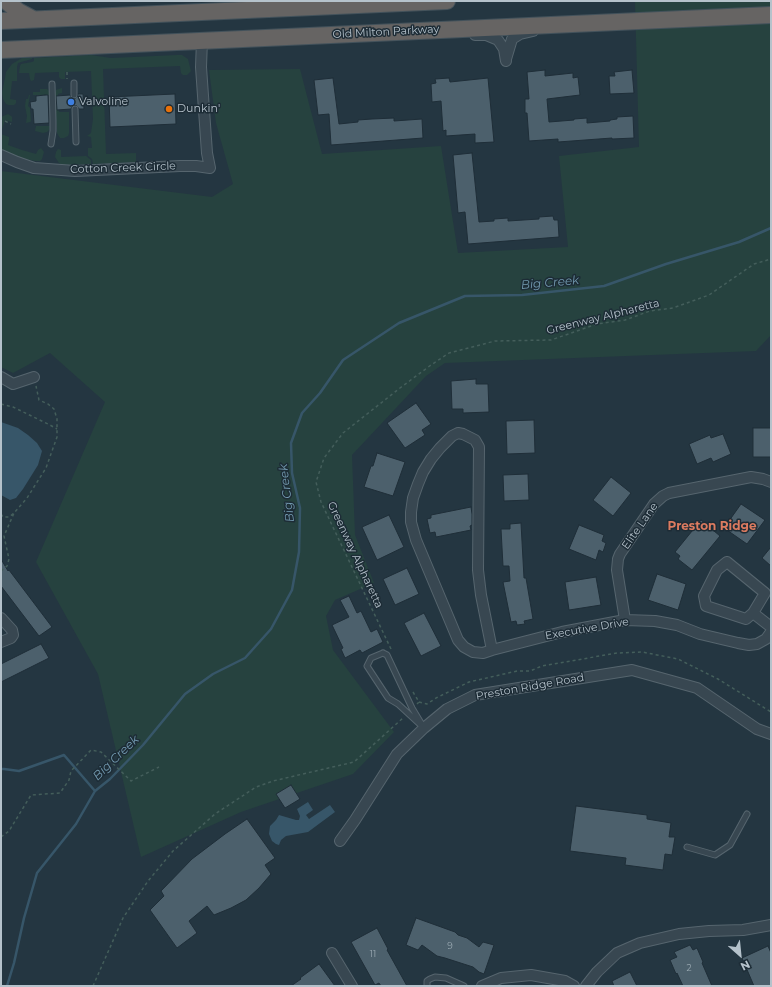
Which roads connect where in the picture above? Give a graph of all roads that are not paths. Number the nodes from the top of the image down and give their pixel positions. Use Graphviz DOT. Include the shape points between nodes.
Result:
graph roads {
  1 [pos="6,1"];
  2 [pos="389,1"];
  3 [pos="447,1"];
  4 [pos="406,3"];
  5 [pos="276,4"];
  6 [pos="246,10"];
  7 [pos="771,14"];
  8 [pos="35,19"];
  9 [pos="1,21"];
  10 [pos="557,24"];
  11 [pos="406,31"];
  12 [pos="202,40"];
  13 [pos="1,50"];
  14 [pos="74,83"];
  15 [pos="52,84"];
  16 [pos="74,95"];
  17 [pos="75,109"];
  18 [pos="76,142"];
  19 [pos="51,144"];
  20 [pos="1,154"];
  21 [pos="1,377"];
  22 [pos="34,378"];
  23 [pos="771,482"];
  24 [pos="753,613"];
  25 [pos="1,618"];
  26 [pos="625,620"];
  27 [pos="771,628"];
  28 [pos="771,632"];
  29 [pos="1,642"];
  30 [pos="492,650"];
  31 [pos="424,728"];
  32 [pos="771,734"];
  33 [pos="747,814"];
  34 [pos="340,841"];
  35 [pos="687,847"];
  36 [pos="771,925"];
  37 [pos="332,953"];
  38 [pos="352,986"];
  39 [pos="427,986"];
  40 [pos="464,986"];
  41 [pos="482,986"];
  42 [pos="574,986"];
  43 [pos="586,986"];
  1 -- 8 [label="highway" via="12,8"];
  2 -- 4 [label="lane"];
  3 -- 4 [label="highway"];
  4 -- 6 [label="highway"];
  5 -- 6 [label="lane"];
  6 -- 8 [label="highway"];
  7 -- 10 [label="highway, Old Milton Parkway"];
  8 -- 9 [label="highway"];
  10 -- 11 [label="highway, Old Milton Parkway"];
  10 -- 11 [label="street" via="520,34 512,39 506,61 504,50 498,40 486,35 427,38"];
  11 -- 12 [label="highway, Old Milton Parkway"];
  12 -- 13 [label="highway, Old Milton Parkway"];
  12 -- 20 [label="street, Cotton Creek Circle" via="201,67 210,168 180,166 75,171 34,168"];
  14 -- 16 [label="lane"];
  15 -- 19 [label="lane"];
  17 -- 18 [label="lane"];
  21 -- 22 [label="street" via="13,384"];
  23 -- 26 [label="street, Elite Lane" via="751,476 669,493 654,504 618,559 617,570"];
  24 -- 24 [label="street" via="746,619 706,606 704,596 717,570 727,562 765,593"];
  24 -- 27 [label="street"];
  25 -- 29 [label="street" via="12,630 13,635 12,638"];
  26 -- 28 [label="street, Executive Drive" via="677,625 700,634 749,645 766,639"];
  26 -- 30 [label="street, Executive Drive" via="562,632"];
  30 -- 30 [label="street, Executive Drive" via="474,652 458,640 416,540 411,522 413,498 423,472 440,448 458,433 475,440 479,447 478,570"];
  31 -- 31 [label="lane" via="388,655 383,653 371,658 367,666 388,698"];
  31 -- 32 [label="street, Preston Ridge Road" via="447,709 475,695 632,670 697,688 757,729"];
  31 -- 34 [label="street, Preston Ridge Road" via="398,754"];
  33 -- 35 [label="lane" via="730,845 715,855"];
  36 -- 43 [label="street" via="743,930 679,934 640,943 617,953"];
  37 -- 38 [label="street"];
  39 -- 40 [label="lane" via="427,981 435,977 446,978"];
  41 -- 42 [label="street" via="501,978 530,975 565,981"];
}
